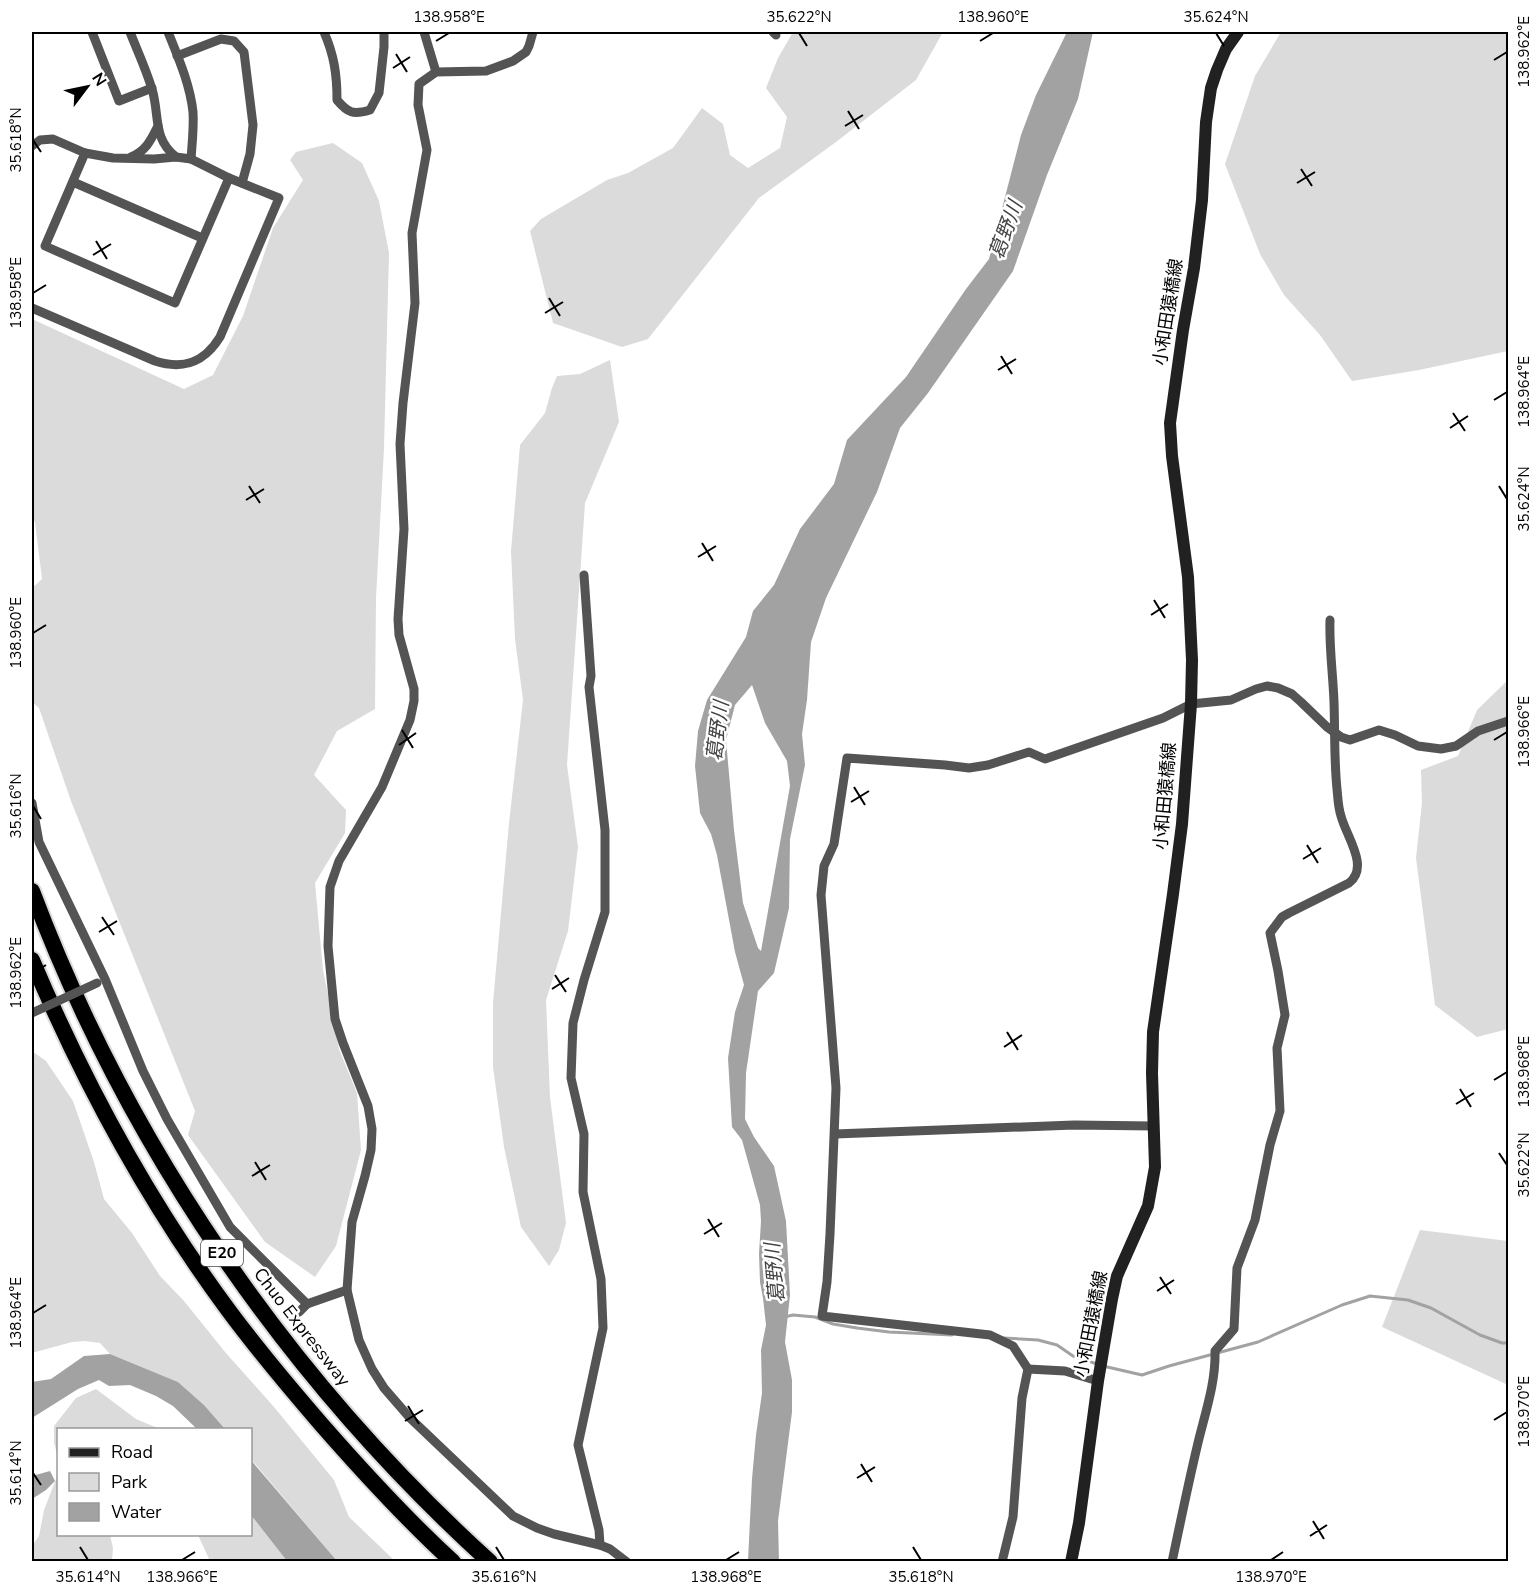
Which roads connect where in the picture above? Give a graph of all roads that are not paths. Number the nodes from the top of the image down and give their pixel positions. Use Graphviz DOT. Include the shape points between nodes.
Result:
graph roads {
  1 [pos="92,32"];
  2 [pos="129,32"];
  3 [pos="168,32"];
  4 [pos="324,32"];
  5 [pos="384,32"];
  6 [pos="424,32"];
  7 [pos="533,32"];
  8 [pos="1238,32"];
  9 [pos="177,56"];
  10 [pos="436,72"];
  11 [pos="152,88"];
  12 [pos="158,126"];
  13 [pos="32,146"];
  14 [pos="146,147"];
  15 [pos="164,147"];
  16 [pos="85,153"];
  17 [pos="130,157"];
  18 [pos="176,157"];
  19 [pos="148,158"];
  20 [pos="162,158"];
  21 [pos="191,159"];
  22 [pos="229,178"];
  23 [pos="73,182"];
  24 [pos="242,183"];
  25 [pos="202,238"];
  26 [pos="32,308"];
  27 [pos="584,575"];
  28 [pos="1330,620"];
  29 [pos="1191,704"];
  30 [pos="1509,721"];
  31 [pos="1334,733"];
  32 [pos="32,802"];
  33 [pos="32,891"];
  34 [pos="32,960"];
  35 [pos="101,981"];
  36 [pos="32,1013"];
  37 [pos="1153,1126"];
  38 [pos="835,1134"];
  39 [pos="347,1290"];
  40 [pos="308,1304"];
  41 [pos="299,1312"];
  42 [pos="1028,1369"];
  43 [pos="1098,1381"];
  44 [pos="600,1545"];
  45 [pos="453,1562"];
  46 [pos="490,1562"];
  47 [pos="627,1562"];
  48 [pos="1002,1562"];
  49 [pos="1071,1562"];
  50 [pos="1172,1562"];
  1 -- 11 [label="street" via="119,101"];
  2 -- 11 [label="street"];
  3 -- 9 [label="street"];
  4 -- 5 [label="street" via="337,77 337,100 346,111 359,114 370,110 379,93"];
  6 -- 10 [label="street"];
  7 -- 10 [label="street" via="526,52 513,61 486,70"];
  8 -- 29 [label="main road, 小和田猿橋線" via="1226,49 1211,88 1194,268 1170,423 1188,577"];
  9 -- 21 [label="street" via="193,112"];
  9 -- 24 [label="street" via="221,39 234,41 244,52 253,125"];
  10 -- 39 [label="street" via="420,84 418,105 427,150 412,233 415,303 400,444 404,529 398,619 414,701 382,787 339,861 330,887 328,946 335,1019 368,1106 372,1129 371,1150 352,1222"];
  11 -- 12 [label="street"];
  12 -- 14 [label="street"];
  12 -- 15 [label="street"];
  13 -- 16 [label="street" via="40,140 53,139"];
  14 -- 15 [label="street" via="156,142"];
  14 -- 17 [label="street"];
  14 -- 19 [label="street" via="144,156"];
  15 -- 18 [label="street"];
  15 -- 20 [label="street"];
  16 -- 17 [label="street"];
  16 -- 23 [label="street"];
  17 -- 19 [label="street"];
  18 -- 20 [label="street"];
  18 -- 21 [label="street"];
  19 -- 20 [label="street"];
  21 -- 22 [label="street"];
  22 -- 24 [label="street"];
  22 -- 25 [label="street"];
  23 -- 25 [label="street"];
  23 -- 25 [label="street" via="45,246 175,303"];
  24 -- 26 [label="street" via="279,198 220,337 200,358 166,365"];
  27 -- 44 [label="street" via="589,687 605,830 605,912 573,1023 571,1078 584,1134 583,1191 600,1279 603,1328 578,1445"];
  28 -- 31 [label="street"];
  29 -- 31 [label="street" via="1231,700 1271,686 1292,694"];
  29 -- 37 [label="main road, 小和田猿橋線" via="1180,836 1153,1032"];
  29 -- 38 [label="street" via="1163,718 1045,759 1029,752 969,768 847,758 834,844 824,866 821,895 835,1078"];
  30 -- 31 [label="street" via="1441,750 1418,746 1379,730 1353,740"];
  31 -- 50 [label="street" via="1339,808 1355,852 1357,872 1349,883 1289,912 1270,933 1285,1015 1277,1048 1280,1111 1255,1220 1237,1268 1234,1329 1223,1339 1215,1357"];
  32 -- 35 [label="street" via="39,842"];
  33 -- 46 [label="highway, Chuo Expressway / E20" via="69,981 113,1071 222,1253 286,1342 368,1440"];
  34 -- 45 [label="highway, E20" via="103,1111 203,1274 265,1357 342,1448"];
  35 -- 36 [label="street, bridge"];
  35 -- 40 [label="street" via="167,1119 230,1227"];
  37 -- 38 [label="street"];
  37 -- 43 [label="main road, 小和田猿橋線" via="1152,1191 1117,1276"];
  38 -- 42 [label="street" via="822,1316 990,1335 1013,1346"];
  39 -- 40 [label="street"];
  39 -- 44 [label="street" via="359,1340 372,1369 410,1418 513,1516 554,1534"];
  40 -- 41 [label="street"];
  42 -- 43 [label="street" via="1065,1371"];
  42 -- 48 [label="street" via="1022,1398 1013,1517"];
  43 -- 49 [label="main road, 小和田猿橋線"];
  44 -- 47 [label="street"];
}
